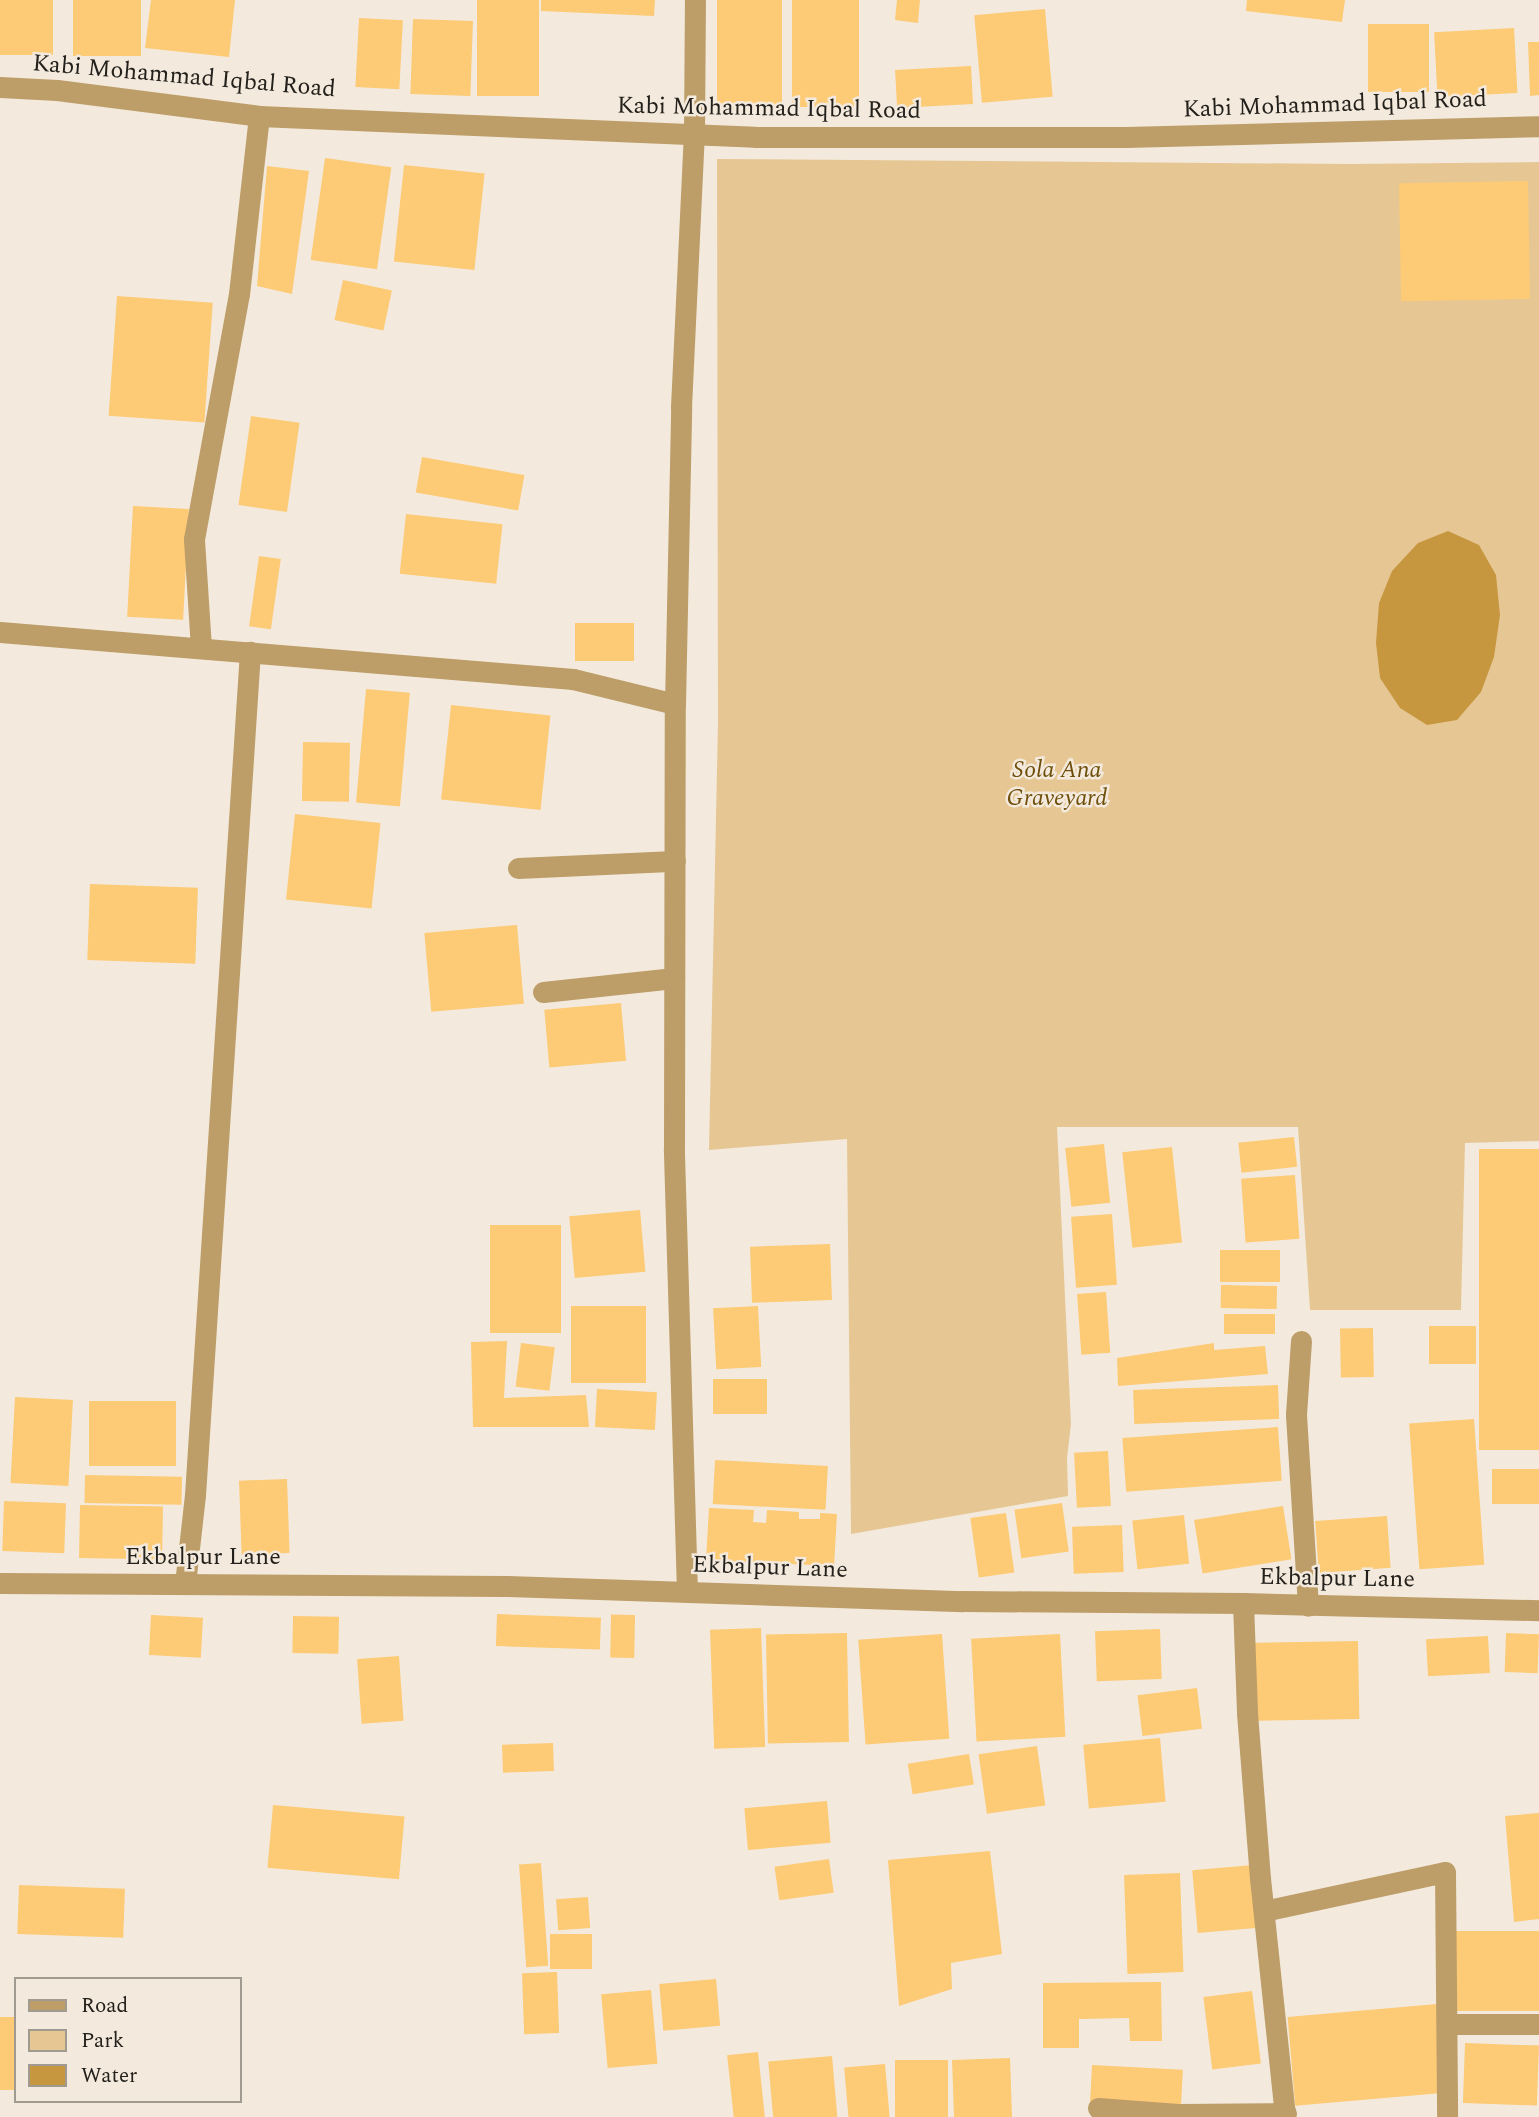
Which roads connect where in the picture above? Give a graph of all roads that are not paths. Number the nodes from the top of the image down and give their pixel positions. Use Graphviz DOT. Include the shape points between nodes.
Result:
graph roads {
  1 [pos="695,0"];
  2 [pos="0,87"];
  3 [pos="259,116"];
  4 [pos="1539,126"];
  5 [pos="694,136"];
  6 [pos="0,632"];
  7 [pos="201,648"];
  8 [pos="250,652"];
  9 [pos="675,704"];
  10 [pos="675,860"];
  11 [pos="518,868"];
  12 [pos="674,978"];
  13 [pos="543,992"];
  14 [pos="1301,1341"];
  15 [pos="0,1583"];
  16 [pos="185,1584"];
  17 [pos="687,1592"];
  18 [pos="1243,1603"];
  19 [pos="1308,1606"];
  20 [pos="1539,1611"];
  21 [pos="1264,1911"];
  22 [pos="1447,2024"];
  23 [pos="1539,2024"];
  24 [pos="1098,2108"];
  25 [pos="1285,2115"];
  26 [pos="1447,2117"];
  1 -- 5 [label="street"];
  2 -- 3 [label="street, Kabi Mohammad Iqbal Road"];
  3 -- 5 [label="street, Kabi Mohammad Iqbal Road"];
  3 -- 7 [label="street" via="239,295 194,539"];
  4 -- 5 [label="street, Kabi Mohammad Iqbal Road" via="1126,137"];
  5 -- 9 [label="street" via="681,407"];
  6 -- 7 [label="street"];
  7 -- 8 [label="street"];
  8 -- 9 [label="street" via="573,679"];
  8 -- 16 [label="street" via="195,1495"];
  9 -- 10 [label="street"];
  10 -- 11 [label="street"];
  10 -- 12 [label="street"];
  12 -- 13 [label="street"];
  12 -- 17 [label="street" via="674,1159"];
  14 -- 19 [label="street" via="1296,1415"];
  15 -- 16 [label="street, Ekbalpur Lane"];
  16 -- 17 [label="street, Ekbalpur Lane"];
  17 -- 18 [label="street, Ekbalpur Lane" via="963,1601"];
  18 -- 19 [label="street, Ekbalpur Lane"];
  18 -- 21 [label="street"];
  19 -- 20 [label="street, Ekbalpur Lane"];
  21 -- 22 [label="street" via="1445,1872"];
  21 -- 25 [label="street"];
  22 -- 23 [label="street"];
  22 -- 26 [label="street"];
  24 -- 25 [label="street"];
}
